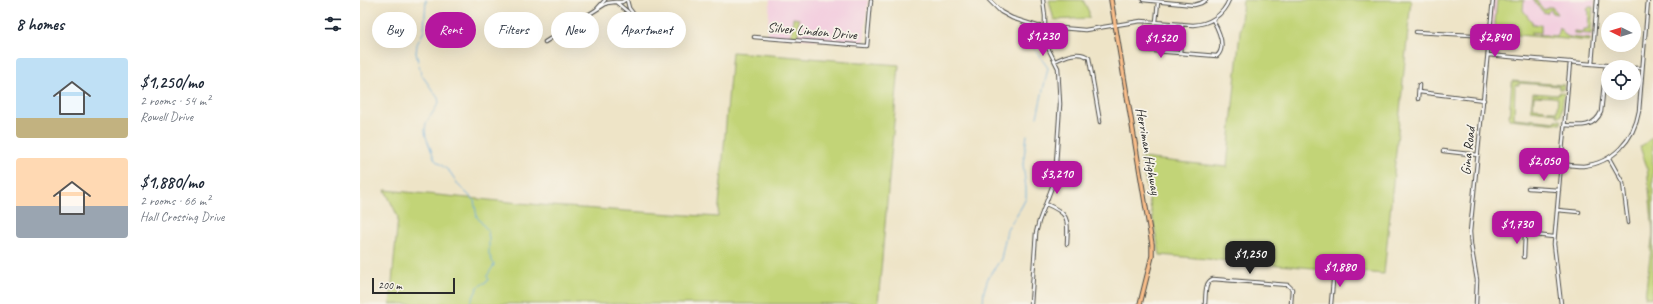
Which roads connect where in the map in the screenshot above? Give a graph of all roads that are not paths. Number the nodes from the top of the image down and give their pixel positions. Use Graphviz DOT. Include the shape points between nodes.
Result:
graph roads {
  1 [pos="605,0"];
  2 [pos="626,0"];
  3 [pos="871,0"];
  4 [pos="989,0"];
  5 [pos="1043,0"];
  6 [pos="1111,0"];
  7 [pos="1142,0"];
  8 [pos="1206,0"];
  9 [pos="1229,0"];
  10 [pos="1493,0"];
  11 [pos="1598,0"];
  12 [pos="1648,0"];
  13 [pos="615,1"];
  14 [pos="1158,2"];
  15 [pos="596,11"];
  16 [pos="628,12"];
  17 [pos="633,12"];
  18 [pos="1213,20"];
  19 [pos="1156,22"];
  20 [pos="1182,24"];
  21 [pos="1114,25"];
  22 [pos="1045,27"];
  23 [pos="1416,32"];
  24 [pos="1490,36"];
  25 [pos="754,37"];
  26 [pos="545,42"];
  27 [pos="1143,50"];
  28 [pos="1180,54"];
  29 [pos="1488,55"];
  30 [pos="1055,61"];
  31 [pos="1570,62"];
  32 [pos="1592,64"];
  33 [pos="1601,65"];
  34 [pos="1642,68"];
  35 [pos="1419,85"];
  36 [pos="1419,92"];
  37 [pos="1418,99"];
  38 [pos="1484,100"];
  39 [pos="1602,100"];
  40 [pos="1100,122"];
  41 [pos="1565,125"];
  42 [pos="1443,151"];
  43 [pos="1478,155"];
  44 [pos="1609,158"];
  45 [pos="1561,164"];
  46 [pos="1528,188"];
  47 [pos="1559,190"];
  48 [pos="1046,204"];
  49 [pos="1557,210"];
  50 [pos="1579,212"];
  51 [pos="1628,223"];
  52 [pos="1554,237"];
  53 [pos="1066,244"];
  54 [pos="1524,257"];
  55 [pos="1334,270"];
  56 [pos="1031,304"];
  57 [pos="1140,304"];
  58 [pos="1205,304"];
  59 [pos="1291,304"];
  60 [pos="1331,304"];
  61 [pos="1476,304"];
  62 [pos="1561,304"];
  1 -- 15 [label="street"];
  2 -- 13 [label="street"];
  2 -- 17 [label="street"];
  3 -- 25 [label="street, Silver Lindon Drive" via="867,46"];
  4 -- 22 [label="street" via="1016,20 1028,25"];
  5 -- 22 [label="street"];
  6 -- 21 [label="main road, Herriman Highway"];
  7 -- 14 [label="street"];
  8 -- 14 [label="street" via="1194,5"];
  9 -- 18 [label="street" via="1223,11"];
  10 -- 24 [label="street, Gina Road"];
  11 -- 32 [label="street"];
  12 -- 34 [label="street"];
  13 -- 15 [label="street"];
  13 -- 16 [label="street"];
  14 -- 19 [label="street"];
  15 -- 26 [label="street"];
  18 -- 20 [label="street" via="1199,25"];
  18 -- 28 [label="street" via="1221,40 1218,55 1214,57"];
  19 -- 20 [label="street"];
  19 -- 21 [label="street" via="1137,21"];
  20 -- 28 [label="street"];
  21 -- 22 [label="street" via="1085,30"];
  21 -- 57 [label="main road, Herriman Highway" via="1152,244 1151,262"];
  22 -- 30 [label="street" via="1045,44"];
  23 -- 24 [label="street"];
  24 -- 29 [label="street, Gina Road"];
  27 -- 28 [label="street"];
  29 -- 31 [label="street"];
  29 -- 38 [label="street, Gina Road"];
  30 -- 40 [label="street" via="1072,55 1089,58"];
  30 -- 48 [label="street" via="1060,104 1056,170"];
  31 -- 32 [label="street"];
  31 -- 41 [label="street"];
  32 -- 33 [label="street"];
  34 -- 44 [label="street" via="1636,124 1628,140"];
  35 -- 36 [label="street"];
  36 -- 37 [label="street"];
  36 -- 38 [label="street"];
  38 -- 43 [label="street, Gina Road"];
  39 -- 41 [label="street" via="1601,112 1591,124"];
  41 -- 45 [label="street"];
  42 -- 43 [label="street"];
  43 -- 61 [label="street, Gina Road" via="1470,232 1477,280"];
  44 -- 45 [label="street" via="1584,166"];
  44 -- 51 [label="street" via="1623,183"];
  45 -- 47 [label="street"];
  46 -- 47 [label="street"];
  47 -- 49 [label="street"];
  48 -- 53 [label="street" via="1058,209 1065,216 1068,223"];
  48 -- 56 [label="street" via="1036,233"];
  49 -- 50 [label="street"];
  49 -- 52 [label="street"];
  52 -- 54 [label="street" via="1525,234"];
  52 -- 62 [label="street"];
  55 -- 60 [label="street"];
  58 -- 59 [label="street" via="1206,285 1213,279 1290,287"];
}
